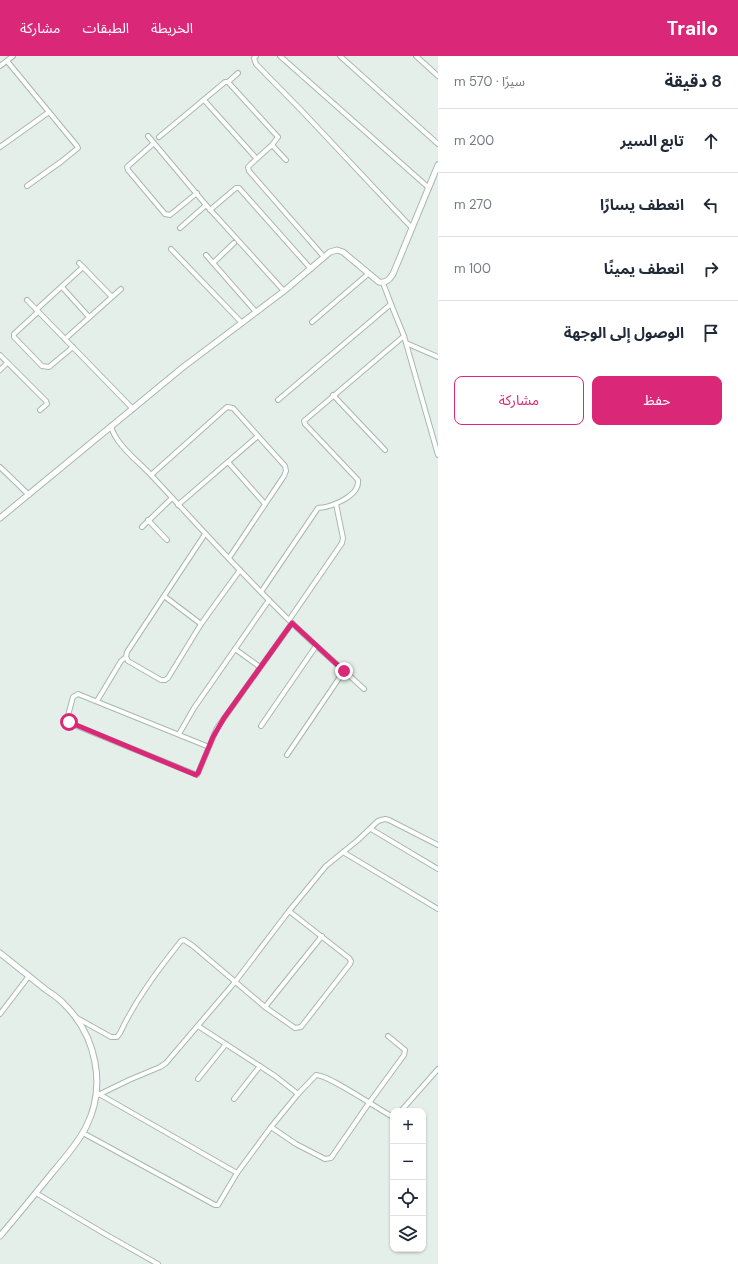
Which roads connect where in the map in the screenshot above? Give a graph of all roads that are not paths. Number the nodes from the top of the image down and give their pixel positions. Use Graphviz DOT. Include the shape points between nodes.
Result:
graph roads {
  1 [pos="13,56"];
  2 [pos="256,56"];
  3 [pos="280,56"];
  4 [pos="340,56"];
  5 [pos="416,56"];
  6 [pos="7,61"];
  7 [pos="0,66"];
  8 [pos="238,73"];
  9 [pos="438,76"];
  10 [pos="228,82"];
  11 [pos="204,100"];
  12 [pos="50,112"];
  13 [pos="148,136"];
  14 [pos="159,137"];
  15 [pos="154,143"];
  16 [pos="438,144"];
  17 [pos="272,145"];
  18 [pos="0,147"];
  19 [pos="256,158"];
  20 [pos="286,160"];
  21 [pos="438,165"];
  22 [pos="27,186"];
  23 [pos="429,188"];
  24 [pos="197,193"];
  25 [pos="206,204"];
  26 [pos="210,210"];
  27 [pos="180,228"];
  28 [pos="412,228"];
  29 [pos="234,243"];
  30 [pos="171,249"];
  31 [pos="206,255"];
  32 [pos="324,257"];
  33 [pos="79,262"];
  34 [pos="213,262"];
  35 [pos="83,267"];
  36 [pos="311,269"];
  37 [pos="368,274"];
  38 [pos="383,283"];
  39 [pos="62,287"];
  40 [pos="121,289"];
  41 [pos="284,290"];
  42 [pos="112,297"];
  43 [pos="27,300"];
  44 [pos="391,304"];
  45 [pos="37,311"];
  46 [pos="256,312"];
  47 [pos="89,318"];
  48 [pos="312,322"];
  49 [pos="242,323"];
  50 [pos="404,336"];
  51 [pos="65,339"];
  52 [pos="406,343"];
  53 [pos="72,347"];
  54 [pos="0,355"];
  55 [pos="438,357"];
  56 [pos="7,363"];
  57 [pos="0,370"];
  58 [pos="333,396"];
  59 [pos="278,400"];
  60 [pos="133,409"];
  61 [pos="40,410"];
  62 [pos="111,426"];
  63 [pos="258,436"];
  64 [pos="385,450"];
  65 [pos="438,455"];
  66 [pos="228,462"];
  67 [pos="0,467"];
  68 [pos="151,475"];
  69 [pos="29,495"];
  70 [pos="172,498"];
  71 [pos="265,504"];
  72 [pos="336,504"];
  73 [pos="178,505"];
  74 [pos="0,518"];
  75 [pos="148,520"];
  76 [pos="142,527"];
  77 [pos="205,534"];
  78 [pos="167,540"];
  79 [pos="229,558"];
  80 [pos="240,570"];
  81 [pos="261,592"];
  82 [pos="164,596"];
  83 [pos="269,600"];
  84 [pos="290,622"];
  85 [pos="201,624"];
  86 [pos="316,646"];
  87 [pos="235,649"];
  88 [pos="126,657"];
  89 [pos="260,667"];
  90 [pos="344,671"];
  91 [pos="364,689"];
  92 [pos="97,701"];
  93 [pos="261,726"];
  94 [pos="179,734"];
  95 [pos="209,747"];
  96 [pos="288,755"];
  97 [pos="371,829"];
  98 [pos="438,845"];
  99 [pos="343,852"];
  100 [pos="438,869"];
  101 [pos="438,909"];
  102 [pos="289,911"];
  103 [pos="322,936"];
  104 [pos="0,953"];
  105 [pos="29,976"];
  106 [pos="235,982"];
  107 [pos="265,1007"];
  108 [pos="0,1014"];
  109 [pos="77,1018"];
  110 [pos="198,1026"];
  111 [pos="388,1036"];
  112 [pos="226,1044"];
  113 [pos="260,1066"];
  114 [pos="438,1069"];
  115 [pos="198,1079"];
  116 [pos="298,1094"];
  117 [pos="98,1095"];
  118 [pos="234,1099"];
  119 [pos="369,1103"];
  120 [pos="404,1108"];
  121 [pos="390,1116"];
  122 [pos="271,1127"];
  123 [pos="82,1133"];
  124 [pos="238,1173"];
  125 [pos="36,1193"];
  126 [pos="0,1236"];
  127 [pos="158,1264"];
  1 -- 6 [label="street"];
  2 -- 28 [label="street" via="256,64"];
  3 -- 23 [label="street"];
  4 -- 16 [label="street"];
  5 -- 9 [label="street"];
  6 -- 7 [label="street"];
  6 -- 12 [label="street"];
  8 -- 10 [label="street"];
  10 -- 11 [label="street"];
  10 -- 17 [label="street" via="278,137"];
  11 -- 14 [label="street"];
  11 -- 19 [label="street"];
  12 -- 18 [label="street"];
  12 -- 22 [label="street" via="78,148"];
  13 -- 15 [label="street"];
  15 -- 24 [label="street"];
  15 -- 24 [label="street" via="127,167 165,214 170,215"];
  17 -- 19 [label="street"];
  17 -- 20 [label="street"];
  19 -- 32 [label="street" via="248,167 248,171"];
  21 -- 23 [label="street"];
  23 -- 28 [label="street"];
  24 -- 25 [label="street"];
  25 -- 26 [label="street"];
  25 -- 27 [label="street"];
  26 -- 36 [label="street" via="239,188"];
  26 -- 41 [label="street"];
  28 -- 38 [label="street" via="393,274"];
  29 -- 34 [label="street"];
  30 -- 49 [label="street"];
  31 -- 34 [label="street"];
  32 -- 36 [label="street"];
  32 -- 37 [label="street" via="337,250 343,252"];
  33 -- 35 [label="street"];
  34 -- 46 [label="street"];
  35 -- 39 [label="street"];
  35 -- 42 [label="street"];
  36 -- 41 [label="street"];
  37 -- 38 [label="street"];
  37 -- 48 [label="street"];
  38 -- 44 [label="street"];
  39 -- 45 [label="street"];
  39 -- 47 [label="street"];
  40 -- 42 [label="street"];
  41 -- 46 [label="street"];
  42 -- 47 [label="street"];
  43 -- 45 [label="street"];
  44 -- 50 [label="street"];
  44 -- 59 [label="street"];
  45 -- 51 [label="street"];
  45 -- 53 [label="street" via="14,337 42,366 49,367"];
  46 -- 49 [label="street"];
  47 -- 51 [label="street"];
  49 -- 60 [label="street"];
  50 -- 52 [label="street"];
  50 -- 58 [label="street"];
  51 -- 53 [label="street"];
  52 -- 55 [label="street"];
  52 -- 65 [label="street"];
  53 -- 60 [label="street"];
  54 -- 56 [label="street"];
  56 -- 57 [label="street"];
  56 -- 61 [label="street" via="46,401 46,406"];
  58 -- 64 [label="street"];
  58 -- 72 [label="street" via="304,421 358,480 357,488"];
  60 -- 62 [label="street"];
  62 -- 68 [label="street" via="120,443"];
  62 -- 69 [label="street"];
  63 -- 66 [label="street"];
  63 -- 68 [label="street" via="233,408 227,407"];
  63 -- 71 [label="street" via="285,466 286,471"];
  66 -- 71 [label="street"];
  66 -- 73 [label="street"];
  67 -- 69 [label="street"];
  68 -- 70 [label="street"];
  69 -- 74 [label="street"];
  70 -- 73 [label="street"];
  70 -- 75 [label="street"];
  71 -- 79 [label="street"];
  72 -- 81 [label="street" via="318,508"];
  72 -- 84 [label="street" via="342,543"];
  73 -- 77 [label="street"];
  75 -- 76 [label="street"];
  75 -- 78 [label="street"];
  77 -- 79 [label="street"];
  77 -- 82 [label="street"];
  79 -- 80 [label="street"];
  80 -- 81 [label="street"];
  80 -- 85 [label="street"];
  81 -- 83 [label="street"];
  82 -- 85 [label="street"];
  82 -- 88 [label="street"];
  83 -- 84 [label="street"];
  83 -- 87 [label="street"];
  84 -- 86 [label="street"];
  84 -- 89 [label="street"];
  85 -- 88 [label="street" via="165,680 161,680"];
  86 -- 90 [label="street"];
  86 -- 93 [label="street"];
  87 -- 89 [label="street"];
  87 -- 94 [label="street"];
  88 -- 92 [label="street"];
  89 -- 95 [label="street" via="217,728"];
  90 -- 91 [label="street"];
  90 -- 96 [label="street"];
  92 -- 94 [label="street"];
  92 -- 95 [label="street" via="75,695 68,722 195,775"];
  94 -- 95 [label="street"];
  97 -- 98 [label="street" via="378,821 385,819"];
  97 -- 99 [label="street"];
  97 -- 100 [label="street"];
  99 -- 101 [label="street"];
  99 -- 102 [label="street" via="326,866"];
  102 -- 103 [label="street"];
  102 -- 106 [label="street"];
  103 -- 107 [label="street"];
  103 -- 107 [label="street" via="351,961 301,1027 295,1028"];
  104 -- 105 [label="street"];
  105 -- 108 [label="street"];
  105 -- 109 [label="street"];
  106 -- 107 [label="street"];
  106 -- 109 [label="street" via="183,940 152,978 117,1037 111,1037"];
  106 -- 110 [label="street"];
  109 -- 117 [label="street" via="92,1047"];
  110 -- 112 [label="street"];
  110 -- 117 [label="street" via="166,1063"];
  111 -- 119 [label="street" via="406,1052"];
  112 -- 113 [label="street"];
  112 -- 115 [label="street"];
  113 -- 116 [label="street"];
  113 -- 118 [label="street"];
  114 -- 120 [label="street"];
  116 -- 119 [label="street" via="313,1077 320,1075"];
  116 -- 122 [label="street"];
  117 -- 123 [label="street"];
  117 -- 124 [label="street"];
  119 -- 121 [label="street"];
  119 -- 122 [label="street" via="328,1159 296,1144"];
  122 -- 124 [label="street"];
  123 -- 124 [label="street" via="215,1205 218,1205"];
  123 -- 125 [label="street"];
  125 -- 126 [label="street"];
  125 -- 127 [label="street"];
}
